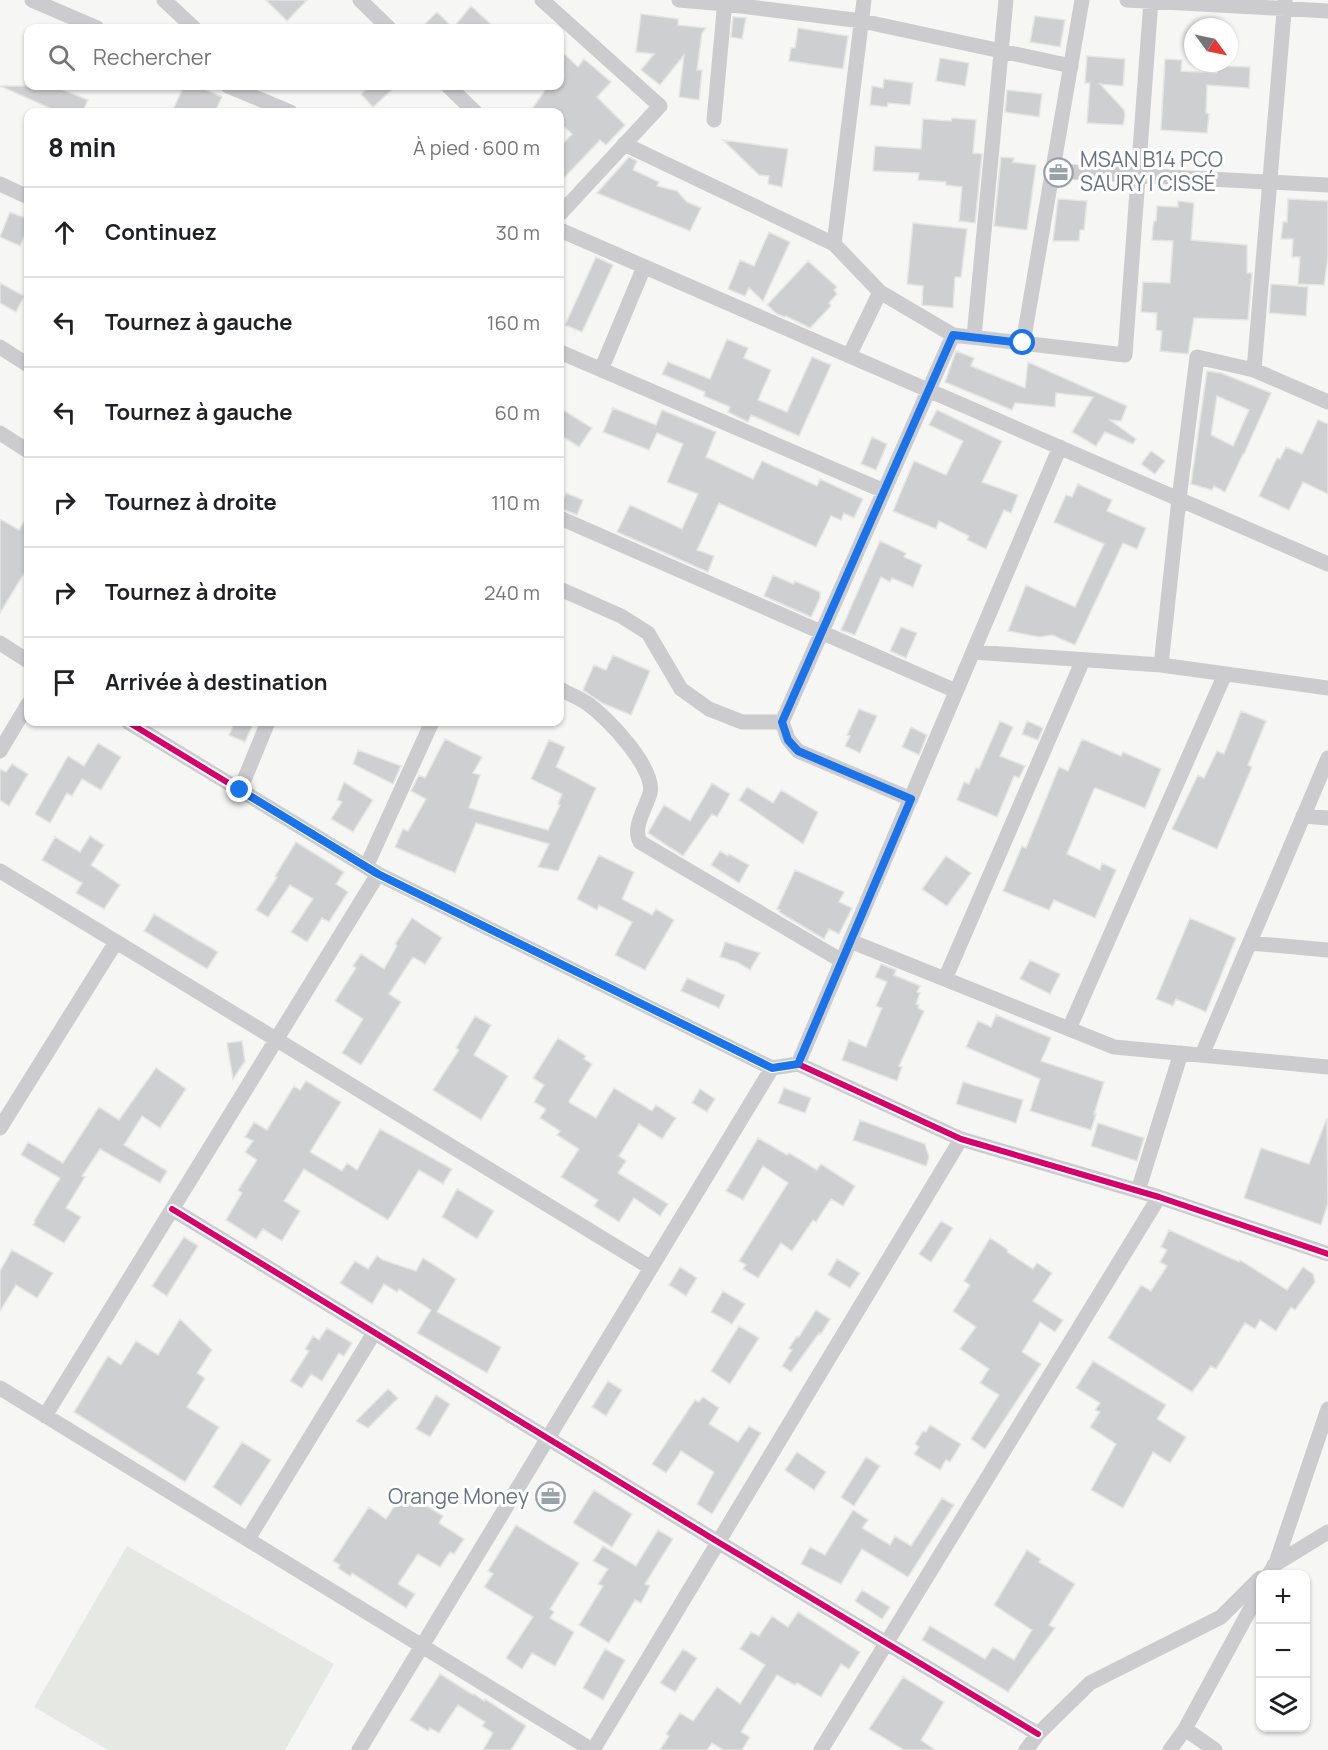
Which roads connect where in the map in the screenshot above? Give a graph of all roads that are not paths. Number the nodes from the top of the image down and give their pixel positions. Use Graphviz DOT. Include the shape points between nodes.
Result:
graph roads {
  1 [pos="32,0"];
  2 [pos="164,0"];
  3 [pos="360,0"];
  4 [pos="542,0"];
  5 [pos="679,0"];
  6 [pos="864,0"];
  7 [pos="1006,0"];
  8 [pos="1082,0"];
  9 [pos="1127,0"];
  10 [pos="1151,1"];
  11 [pos="725,2"];
  12 [pos="1285,4"];
  13 [pos="1328,11"];
  14 [pos="862,21"];
  15 [pos="88,24"];
  16 [pos="190,24"];
  17 [pos="385,24"];
  18 [pos="1001,52"];
  19 [pos="1071,66"];
  20 [pos="237,90"];
  21 [pos="256,90"];
  22 [pos="451,90"];
  23 [pos="272,105"];
  24 [pos="280,108"];
  25 [pos="471,108"];
  26 [pos="714,120"];
  27 [pos="624,144"];
  28 [pos="1053,171"];
  29 [pos="1138,175"];
  30 [pos="1270,182"];
  31 [pos="0,184"];
  32 [pos="1328,184"];
  33 [pos="24,195"];
  34 [pos="564,202"];
  35 [pos="564,232"];
  36 [pos="834,244"];
  37 [pos="644,267"];
  38 [pos="880,292"];
  39 [pos="953,335"];
  40 [pos="974,337"];
  41 [pos="1023,343"];
  42 [pos="0,347"];
  43 [pos="564,354"];
  44 [pos="849,356"];
  45 [pos="24,362"];
  46 [pos="601,370"];
  47 [pos="1254,370"];
  48 [pos="929,390"];
  49 [pos="1328,402"];
  50 [pos="0,433"];
  51 [pos="1060,447"];
  52 [pos="24,448"];
  53 [pos="884,491"];
  54 [pos="1179,499"];
  55 [pos="564,520"];
  56 [pos="1328,564"];
  57 [pos="564,591"];
  58 [pos="821,632"];
  59 [pos="0,644"];
  60 [pos="973,652"];
  61 [pos="24,659"];
  62 [pos="1083,660"];
  63 [pos="1161,665"];
  64 [pos="1225,674"];
  65 [pos="1328,688"];
  66 [pos="564,691"];
  67 [pos="956,691"];
  68 [pos="24,711"];
  69 [pos="782,722"];
  70 [pos="135,726"];
  71 [pos="266,726"];
  72 [pos="430,726"];
  73 [pos="0,751"];
  74 [pos="1328,758"];
  75 [pos="240,790"];
  76 [pos="911,799"];
  77 [pos="1303,816"];
  78 [pos="1328,818"];
  79 [pos="0,871"];
  80 [pos="372,871"];
  81 [pos="850,941"];
  82 [pos="116,942"];
  83 [pos="1250,943"];
  84 [pos="1328,950"];
  85 [pos="842,961"];
  86 [pos="945,979"];
  87 [pos="1069,1029"];
  88 [pos="276,1040"];
  89 [pos="1181,1053"];
  90 [pos="1202,1055"];
  91 [pos="798,1064"];
  92 [pos="1328,1067"];
  93 [pos="772,1068"];
  94 [pos="0,1128"];
  95 [pos="961,1139"];
  96 [pos="1138,1191"];
  97 [pos="1159,1197"];
  98 [pos="172,1209"];
  99 [pos="1328,1254"];
  100 [pos="651,1268"];
  101 [pos="374,1333"];
  102 [pos="0,1388"];
  103 [pos="1328,1410"];
  104 [pos="45,1416"];
  105 [pos="548,1438"];
  106 [pos="1328,1532"];
  107 [pos="248,1539"];
  108 [pos="718,1542"];
  109 [pos="1273,1569"];
  110 [pos="1256,1582"];
  111 [pos="1256,1598"];
  112 [pos="887,1643"];
  113 [pos="422,1646"];
  114 [pos="1185,1729"];
  115 [pos="1038,1734"];
  116 [pos="359,1750"];
  117 [pos="593,1750"];
  118 [pos="821,1750"];
  119 [pos="1026,1750"];
  120 [pos="1170,1750"];
  121 [pos="1213,1750"];
  1 -- 15 [label="street"];
  2 -- 16 [label="street"];
  3 -- 17 [label="street"];
  4 -- 27 [label="street" via="660,106"];
  5 -- 11 [label="street"];
  6 -- 14 [label="street"];
  7 -- 18 [label="street"];
  8 -- 19 [label="street"];
  9 -- 10 [label="street"];
  10 -- 12 [label="street"];
  10 -- 29 [label="street"];
  11 -- 14 [label="street"];
  11 -- 26 [label="street"];
  12 -- 13 [label="street"];
  12 -- 30 [label="street"];
  14 -- 18 [label="street"];
  14 -- 36 [label="street"];
  18 -- 19 [label="street"];
  18 -- 40 [label="street"];
  19 -- 28 [label="street"];
  20 -- 23 [label="street"];
  21 -- 23 [label="street"];
  22 -- 25 [label="street"];
  23 -- 24 [label="street"];
  27 -- 34 [label="street"];
  27 -- 36 [label="street"];
  28 -- 29 [label="street"];
  28 -- 41 [label="street"];
  29 -- 30 [label="street"];
  29 -- 41 [label="street" via="1125,355"];
  30 -- 32 [label="street"];
  30 -- 47 [label="street"];
  31 -- 33 [label="street"];
  35 -- 37 [label="street"];
  36 -- 38 [label="street"];
  37 -- 44 [label="street"];
  37 -- 46 [label="street"];
  38 -- 39 [label="street"];
  38 -- 44 [label="street"];
  39 -- 40 [label="street"];
  39 -- 48 [label="street"];
  40 -- 41 [label="street"];
  42 -- 45 [label="street"];
  43 -- 46 [label="street"];
  44 -- 48 [label="street"];
  46 -- 53 [label="street"];
  47 -- 49 [label="street"];
  47 -- 54 [label="street" via="1197,357"];
  48 -- 51 [label="street"];
  48 -- 53 [label="street"];
  50 -- 52 [label="street"];
  51 -- 54 [label="street"];
  51 -- 60 [label="street"];
  53 -- 58 [label="street"];
  54 -- 56 [label="street"];
  54 -- 63 [label="street"];
  55 -- 58 [label="street"];
  57 -- 69 [label="street" via="621,616 648,633 681,689 709,709 742,722"];
  58 -- 67 [label="street"];
  58 -- 69 [label="street"];
  59 -- 61 [label="street"];
  60 -- 62 [label="street"];
  60 -- 67 [label="street"];
  62 -- 63 [label="street"];
  62 -- 86 [label="street"];
  63 -- 64 [label="street"];
  64 -- 65 [label="street"];
  64 -- 87 [label="street"];
  66 -- 85 [label="street" via="607,719 649,776 651,791 637,831 640,842"];
  67 -- 76 [label="street"];
  68 -- 73 [label="street"];
  69 -- 76 [label="street" via="788,740 798,751"];
  70 -- 75 [label="street"];
  71 -- 75 [label="street"];
  72 -- 80 [label="street"];
  74 -- 77 [label="street"];
  75 -- 80 [label="street"];
  76 -- 81 [label="street"];
  77 -- 78 [label="street"];
  77 -- 83 [label="street"];
  79 -- 82 [label="street"];
  80 -- 88 [label="street"];
  80 -- 93 [label="street"];
  81 -- 85 [label="street"];
  81 -- 86 [label="street"];
  82 -- 88 [label="street"];
  82 -- 94 [label="street"];
  83 -- 84 [label="street"];
  83 -- 90 [label="street"];
  85 -- 91 [label="street"];
  86 -- 87 [label="street"];
  87 -- 89 [label="street" via="1114,1047"];
  88 -- 98 [label="street"];
  88 -- 100 [label="street"];
  89 -- 90 [label="street"];
  89 -- 96 [label="street"];
  90 -- 92 [label="street"];
  91 -- 93 [label="street"];
  91 -- 95 [label="street"];
  93 -- 100 [label="street"];
  95 -- 96 [label="street"];
  95 -- 108 [label="street"];
  96 -- 97 [label="street"];
  97 -- 99 [label="street"];
  97 -- 112 [label="street"];
  98 -- 101 [label="street"];
  98 -- 104 [label="street"];
  100 -- 105 [label="street"];
  101 -- 105 [label="street"];
  101 -- 107 [label="street"];
  102 -- 104 [label="street"];
  103 -- 109 [label="street"];
  104 -- 107 [label="street"];
  105 -- 108 [label="street"];
  105 -- 113 [label="street"];
  106 -- 109 [label="street"];
  107 -- 113 [label="street"];
  108 -- 112 [label="street"];
  108 -- 117 [label="street"];
  110 -- 115 [label="street" via="1221,1617 1090,1683"];
  111 -- 114 [label="street"];
  112 -- 115 [label="street"];
  112 -- 118 [label="street"];
  113 -- 116 [label="street"];
  113 -- 117 [label="street"];
  114 -- 120 [label="street"];
  114 -- 121 [label="street"];
  115 -- 119 [label="street"];
}
